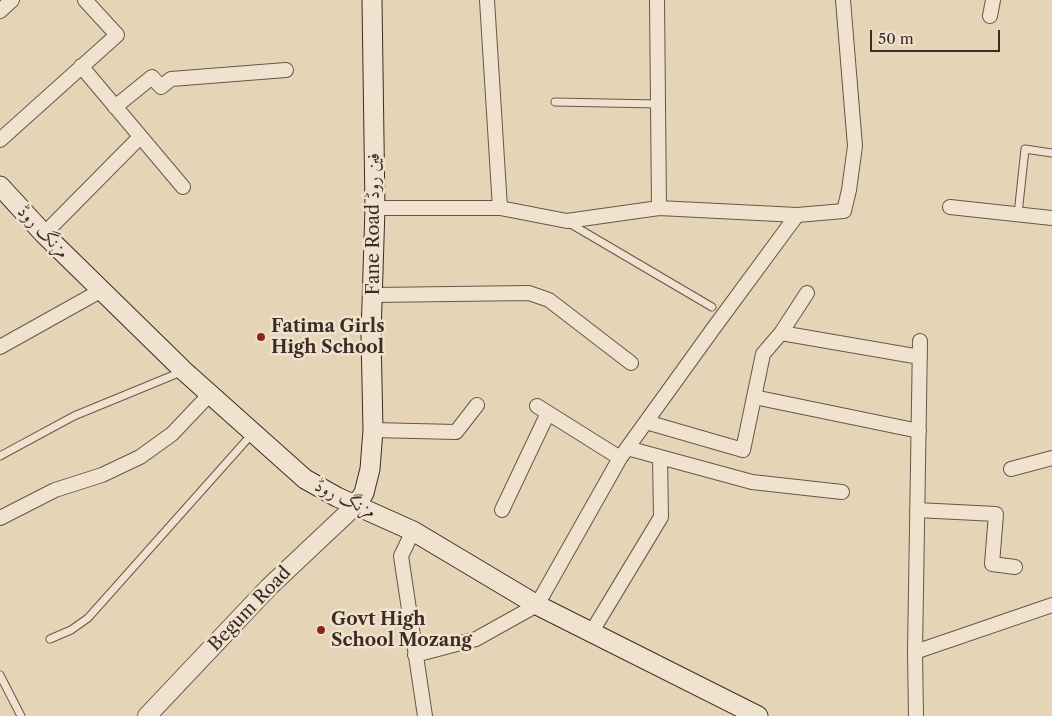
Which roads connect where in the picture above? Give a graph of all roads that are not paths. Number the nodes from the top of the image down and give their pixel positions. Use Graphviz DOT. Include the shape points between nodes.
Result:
graph roads {
  1 [pos="12,0"];
  2 [pos="85,0"];
  3 [pos="372,0"];
  4 [pos="487,0"];
  5 [pos="657,0"];
  6 [pos="843,0"];
  7 [pos="993,0"];
  8 [pos="0,11"];
  9 [pos="990,16"];
  10 [pos="81,66"];
  11 [pos="286,70"];
  12 [pos="556,102"];
  13 [pos="658,104"];
  14 [pos="116,108"];
  15 [pos="140,137"];
  16 [pos="0,140"];
  17 [pos="1052,153"];
  18 [pos="0,186"];
  19 [pos="183,187"];
  20 [pos="950,207"];
  21 [pos="375,208"];
  22 [pos="500,208"];
  23 [pos="659,208"];
  24 [pos="1018,214"];
  25 [pos="797,215"];
  26 [pos="1052,218"];
  27 [pos="567,221"];
  28 [pos="44,234"];
  29 [pos="102,290"];
  30 [pos="807,293"];
  31 [pos="374,295"];
  32 [pos="712,307"];
  33 [pos="781,333"];
  34 [pos="920,341"];
  35 [pos="0,347"];
  36 [pos="920,358"];
  37 [pos="631,363"];
  38 [pos="184,371"];
  39 [pos="210,394"];
  40 [pos="754,397"];
  41 [pos="477,405"];
  42 [pos="646,422"];
  43 [pos="374,430"];
  44 [pos="919,431"];
  45 [pos="253,434"];
  46 [pos="624,453"];
  47 [pos="0,456"];
  48 [pos="660,457"];
  49 [pos="1052,458"];
  50 [pos="1010,469"];
  51 [pos="842,492"];
  52 [pos="356,506"];
  53 [pos="502,510"];
  54 [pos="918,510"];
  55 [pos="0,518"];
  56 [pos="413,531"];
  57 [pos="1015,567"];
  58 [pos="1052,605"];
  59 [pos="537,606"];
  60 [pos="591,633"];
  61 [pos="50,639"];
  62 [pos="915,652"];
  63 [pos="415,655"];
  64 [pos="0,675"];
  65 [pos="21,716"];
  66 [pos="147,716"];
  67 [pos="425,716"];
  68 [pos="758,716"];
  69 [pos="916,716"];
  1 -- 8 [label="street"];
  2 -- 10 [label="street" via="116,35"];
  3 -- 21 [label="main road, Fane Road فین روڈ"];
  4 -- 22 [label="street"];
  5 -- 13 [label="street"];
  6 -- 25 [label="street" via="855,146 849,190 844,211"];
  7 -- 9 [label="street"];
  10 -- 14 [label="street"];
  10 -- 16 [label="street"];
  11 -- 14 [label="street" via="172,79 161,87 152,77"];
  12 -- 13 [label="lane"];
  13 -- 23 [label="street"];
  14 -- 15 [label="street"];
  15 -- 19 [label="street"];
  15 -- 28 [label="street"];
  17 -- 24 [label="lane" via="1024,150"];
  18 -- 28 [label="main road, مزنگ روڈ"];
  20 -- 24 [label="street"];
  21 -- 22 [label="street"];
  21 -- 31 [label="main road, Fane Road فین روڈ"];
  22 -- 27 [label="street"];
  23 -- 25 [label="street"];
  23 -- 27 [label="street"];
  24 -- 26 [label="street"];
  25 -- 42 [label="street"];
  27 -- 32 [label="lane"];
  28 -- 29 [label="main road, مزنگ روڈ"];
  29 -- 35 [label="street"];
  29 -- 38 [label="main road, مزنگ روڈ"];
  30 -- 33 [label="street"];
  31 -- 37 [label="street" via="529,292 550,300"];
  31 -- 43 [label="main road, Fane Road فین روڈ" via="371,335"];
  33 -- 36 [label="street"];
  33 -- 40 [label="street" via="762,354"];
  34 -- 36 [label="street"];
  36 -- 44 [label="street"];
  38 -- 39 [label="main road, مزنگ روڈ"];
  38 -- 47 [label="lane" via="74,416"];
  39 -- 45 [label="main road, مزنگ روڈ"];
  39 -- 55 [label="street" via="172,434 140,457 102,475 55,490"];
  40 -- 42 [label="street" via="743,450"];
  40 -- 44 [label="street"];
  41 -- 43 [label="street" via="456,432"];
  42 -- 46 [label="street"];
  43 -- 52 [label="main road, Fane Road فین روڈ" via="370,468 364,493"];
  44 -- 54 [label="street"];
  45 -- 52 [label="main road, مزنگ روڈ" via="318,488"];
  45 -- 61 [label="lane" via="88,618"];
  46 -- 48 [label="street"];
  46 -- 53 [label="street" via="542,410"];
  46 -- 59 [label="street"];
  48 -- 51 [label="street" via="752,482"];
  48 -- 60 [label="street" via="661,516"];
  49 -- 50 [label="street"];
  52 -- 56 [label="main road, مزنگ روڈ"];
  52 -- 66 [label="street, Begum Road" via="268,587"];
  54 -- 57 [label="street" via="996,514 992,564"];
  54 -- 62 [label="street"];
  56 -- 59 [label="main road, مزنگ روڈ"];
  56 -- 63 [label="street" via="401,556"];
  58 -- 62 [label="street"];
  59 -- 60 [label="main road, مزنگ روڈ"];
  59 -- 63 [label="street" via="476,639"];
  60 -- 68 [label="main road, مزنگ روڈ"];
  62 -- 69 [label="street"];
  63 -- 67 [label="street"];
  64 -- 65 [label="lane"];
}
